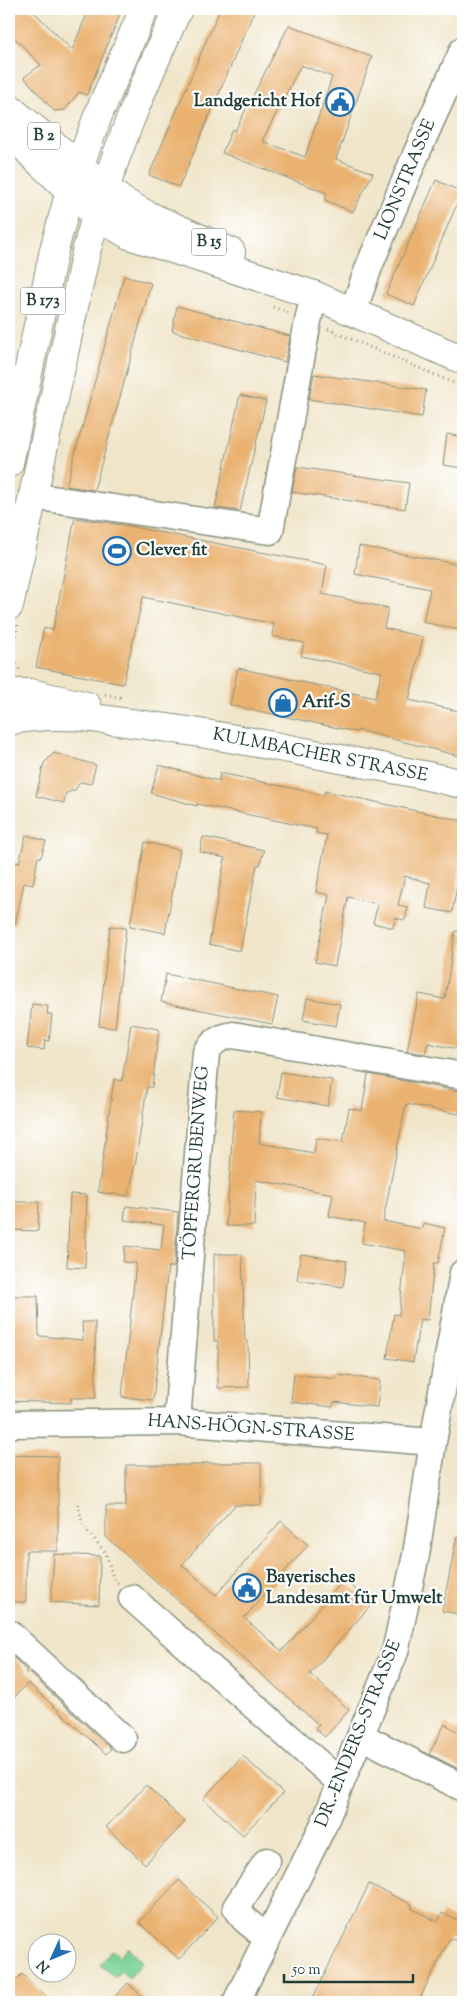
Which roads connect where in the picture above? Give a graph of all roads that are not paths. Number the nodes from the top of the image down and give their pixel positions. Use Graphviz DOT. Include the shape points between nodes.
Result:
graph roads {
  1 [pos="144,9"];
  2 [pos="178,9"];
  3 [pos="463,50"];
  4 [pos="9,108"];
  5 [pos="9,129"];
  6 [pos="79,165"];
  7 [pos="105,188"];
  8 [pos="70,191"];
  9 [pos="96,215"];
  10 [pos="314,295"];
  11 [pos="353,311"];
  12 [pos="463,360"];
  13 [pos="9,463"];
  14 [pos="32,496"];
  15 [pos="14,613"];
  16 [pos="17,685"];
  17 [pos="9,720"];
  18 [pos="176,728"];
  19 [pos="463,784"];
  20 [pos="463,1076"];
  21 [pos="463,1272"];
  22 [pos="177,1422"];
  23 [pos="9,1424"];
  24 [pos="433,1442"];
  25 [pos="132,1598"];
  26 [pos="9,1633"];
  27 [pos="361,1736"];
  28 [pos="123,1739"];
  29 [pos="341,1783"];
  30 [pos="463,1788"];
  31 [pos="267,1861"];
  32 [pos="268,1938"];
  33 [pos="236,2002"];
  1 -- 6 [label="main road"];
  2 -- 7 [label="main road" via="124,134"];
  3 -- 11 [label="street, LIONSTRASSE" via="417,152"];
  4 -- 6 [label="main road, B 2"];
  5 -- 8 [label="main road, B 2"];
  6 -- 7 [label="main road"];
  6 -- 8 [label="main road"];
  7 -- 9 [label="main road"];
  7 -- 10 [label="main road, B 15" via="142,213 258,264"];
  8 -- 9 [label="main road, B 15"];
  8 -- 13 [label="main road, B 173" via="54,250"];
  9 -- 10 [label="main road, B 15" via="135,238"];
  9 -- 14 [label="main road, B 173"];
  10 -- 11 [label="main road, B 15"];
  10 -- 14 [label="street" via="270,531"];
  11 -- 12 [label="main road, B 15"];
  14 -- 15 [label="main road, B 173"];
  16 -- 18 [label="main road, KULMBACHER STRASSE" via="38,694"];
  17 -- 18 [label="main road, KULMBACHER STRASSE" via="62,716"];
  18 -- 19 [label="main road, KULMBACHER STRASSE"];
  20 -- 22 [label="street, TÖPFERGRUBENWEG" via="234,1035 222,1036 213,1042 206,1052"];
  21 -- 24 [label="street, DR.-ENDERS-STRASSE"];
  22 -- 23 [label="street, HANS-HÖGN-STRASSE"];
  22 -- 24 [label="street, HANS-HÖGN-STRASSE"];
  24 -- 27 [label="street, DR.-ENDERS-STRASSE" via="416,1555 395,1652"];
  25 -- 29 [label="street"];
  26 -- 28 [label="street"];
  27 -- 29 [label="street, DR.-ENDERS-STRASSE"];
  27 -- 30 [label="street"];
  29 -- 32 [label="street, DR.-ENDERS-STRASSE" via="324,1826"];
  31 -- 32 [label="street" via="236,1907 244,1919"];
  32 -- 33 [label="street, DR.-ENDERS-STRASSE"];
}
